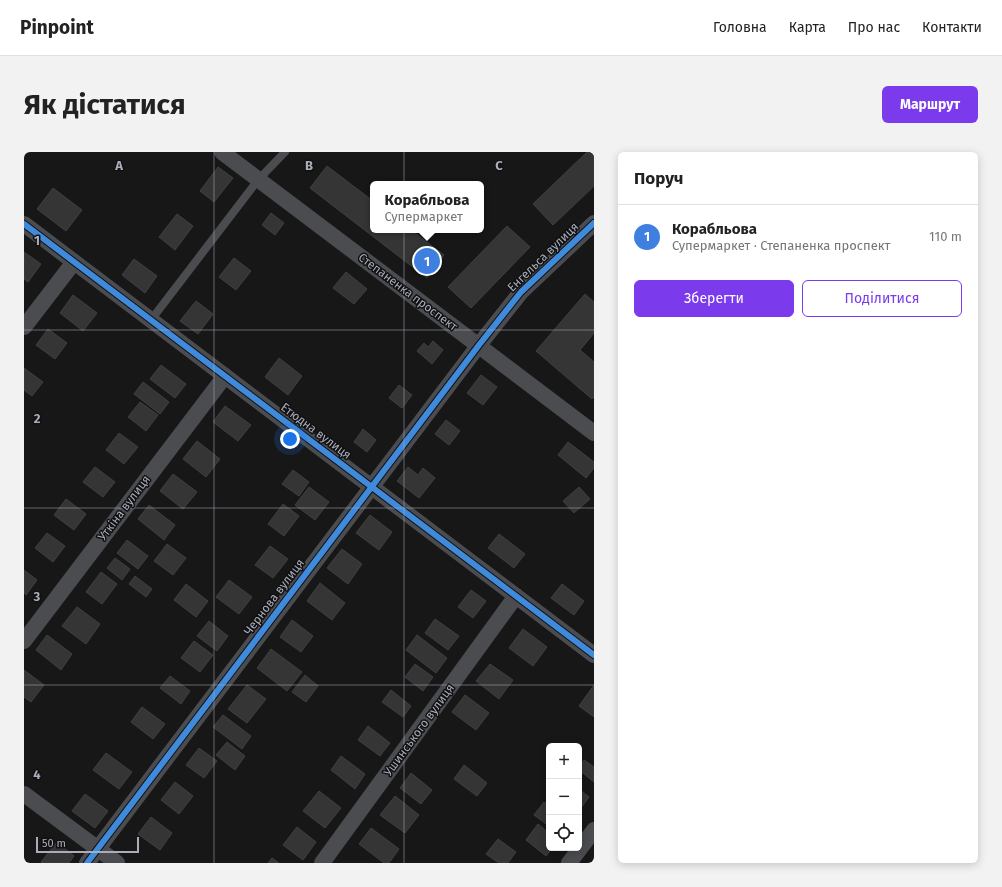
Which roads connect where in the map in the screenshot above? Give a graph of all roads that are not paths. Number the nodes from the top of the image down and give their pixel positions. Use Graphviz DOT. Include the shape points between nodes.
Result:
graph roads {
  1 [pos="222,152"];
  2 [pos="285,152"];
  3 [pos="258,180"];
  4 [pos="594,223"];
  5 [pos="24,224"];
  6 [pos="74,262"];
  7 [pos="151,320"];
  8 [pos="24,327"];
  9 [pos="479,345"];
  10 [pos="225,376"];
  11 [pos="594,433"];
  12 [pos="372,487"];
  13 [pos="516,596"];
  14 [pos="24,641"];
  15 [pos="594,655"];
  16 [pos="24,794"];
  17 [pos="594,830"];
  18 [pos="98,849"];
  19 [pos="87,863"];
  20 [pos="117,863"];
  21 [pos="322,863"];
  22 [pos="569,863"];
  1 -- 3 [label="street, Степаненка проспект"];
  2 -- 3 [label="lane"];
  3 -- 7 [label="lane"];
  3 -- 9 [label="street, Степаненка проспект"];
  4 -- 9 [label="street, Енгельса вулиця" via="521,292"];
  5 -- 6 [label="street, Етюдна вулиця"];
  6 -- 7 [label="street, Етюдна вулиця"];
  6 -- 8 [label="street"];
  7 -- 10 [label="street, Етюдна вулиця"];
  9 -- 11 [label="street, Степаненка проспект"];
  9 -- 12 [label="street, Чернова вулиця"];
  10 -- 12 [label="street, Етюдна вулиця"];
  10 -- 14 [label="street, Уткіна вулиця"];
  12 -- 13 [label="street, Етюдна вулиця"];
  12 -- 18 [label="street, Чернова вулиця"];
  13 -- 15 [label="street, Етюдна вулиця"];
  13 -- 21 [label="street, Ушинського вулиця"];
  16 -- 18 [label="street"];
  17 -- 22 [label="street"];
  18 -- 19 [label="street, Чернова вулиця"];
  18 -- 20 [label="street"];
}
